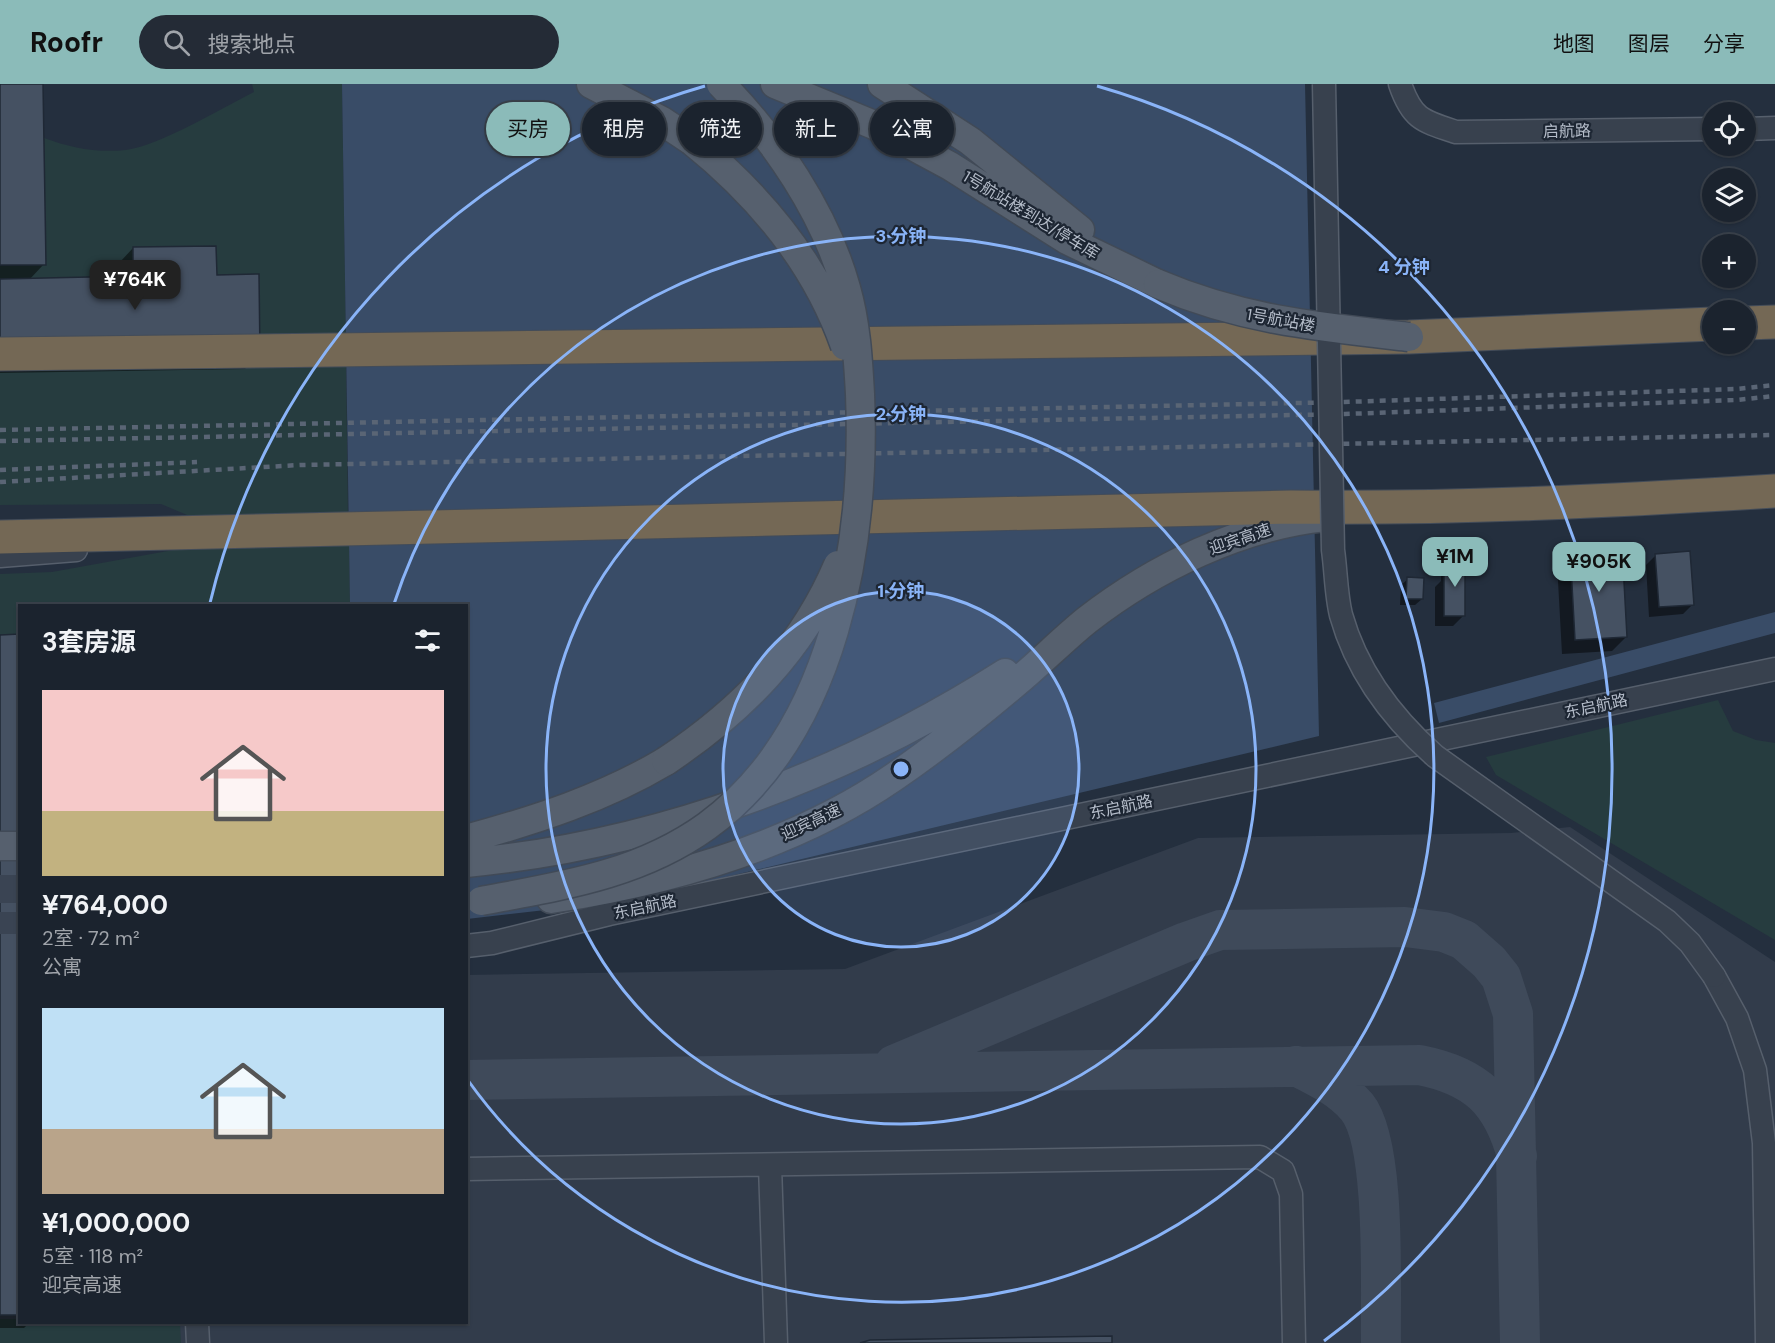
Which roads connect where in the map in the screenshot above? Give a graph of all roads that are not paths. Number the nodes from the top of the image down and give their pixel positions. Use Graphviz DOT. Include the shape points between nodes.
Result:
graph roads {
  1 [pos="591,84"];
  2 [pos="721,84"];
  3 [pos="775,84"];
  4 [pos="882,84"];
  5 [pos="1324,84"];
  6 [pos="1400,84"];
  7 [pos="1775,128"];
  8 [pos="1702,129"];
  9 [pos="1756,129"];
  10 [pos="1158,284"];
  11 [pos="1775,322"];
  12 [pos="1756,323"];
  13 [pos="1702,324"];
  14 [pos="1409,337"];
  15 [pos="0,354"];
  16 [pos="860,394"];
  17 [pos="860,482"];
  18 [pos="1775,491"];
  19 [pos="1411,508"];
  20 [pos="3,552"];
  21 [pos="1086,621"];
  22 [pos="1775,669"];
  23 [pos="468,838"];
  24 [pos="0,846"];
  25 [pos="18,846"];
  26 [pos="468,863"];
  27 [pos="474,901"];
  28 [pos="468,946"];
  29 [pos="770,1166"];
  30 [pos="468,1169"];
  31 [pos="197,1324"];
  32 [pos="198,1343"];
  33 [pos="776,1343"];
  34 [pos="1294,1343"];
  35 [pos="1767,1343"];
  1 -- 16 [label="main road, bridge" via="663,121 692,141 771,215 837,322"];
  2 -- 16 [label="main road, bridge" via="774,148 817,218 853,317"];
  3 -- 10 [label="main road, 1号航站楼到达/停车库" via="882,129 958,171 1067,240"];
  4 -- 10 [label="main road" via="970,141 1076,227"];
  5 -- 35 [label="street, bridge" via="1333,550 1341,614 1357,658 1402,727 1435,756 1666,921 1690,943 1714,976 1737,1018 1755,1070 1764,1143"];
  6 -- 8 [label="street, 启航路" via="1407,103 1423,121 1456,132"];
  7 -- 9 [label="street"];
  10 -- 14 [label="main road, 1号航站楼, bridge" via="1262,318"];
  11 -- 12 [label="highway"];
  13 -- 14 [label="highway"];
  14 -- 15 [label="highway, bridge"];
  16 -- 17 [label="main road, bridge"];
  17 -- 23 [label="main road, bridge" via="854,522 827,593 788,653 742,703 696,741 637,778 579,804"];
  17 -- 27 [label="main road, bridge" via="853,554 828,652 792,728 741,796 708,825 653,858 589,881"];
  18 -- 19 [label="highway"];
  19 -- 20 [label="highway, bridge" via="1291,507 245,530"];
  19 -- 21 [label="main road, 迎宾高速" via="1304,519 1252,534 1158,573"];
  21 -- 26 [label="main road, 迎宾高速, bridge" via="929,718 769,792 652,832 548,854"];
  21 -- 27 [label="main road, 迎宾高速, bridge" via="954,734 860,798 799,829 717,860 626,886 543,900"];
  22 -- 28 [label="street, 东启航路" via="609,914 492,944"];
  24 -- 25 [label="main road"];
  29 -- 30 [label="street"];
  29 -- 33 [label="street"];
  29 -- 34 [label="street" via="1260,1156 1283,1171 1291,1194"];
  31 -- 32 [label="street"];
}
